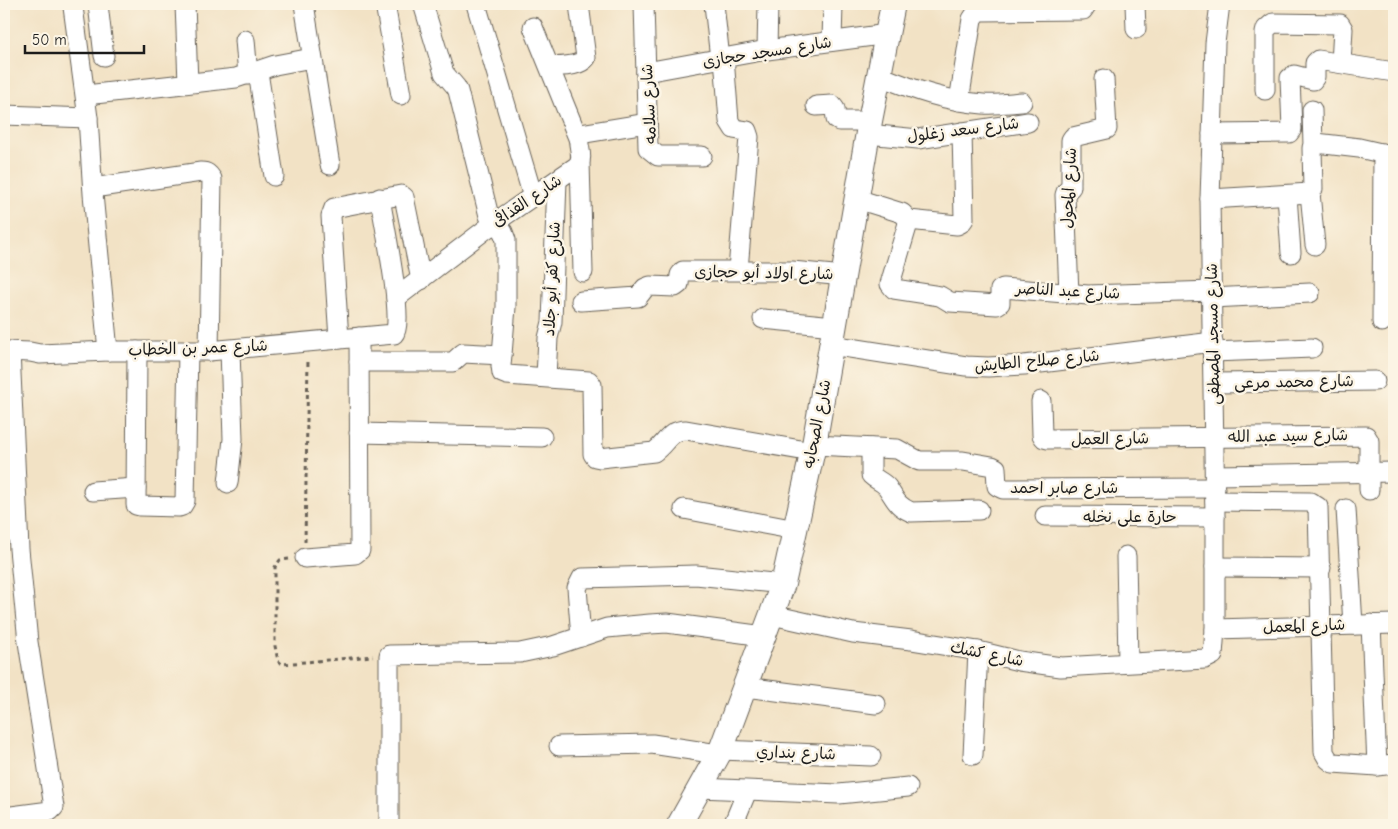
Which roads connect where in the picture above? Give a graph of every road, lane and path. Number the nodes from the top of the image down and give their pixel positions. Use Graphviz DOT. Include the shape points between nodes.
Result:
graph roads {
  1 [pos="98,4"];
  2 [pos="186,4"];
  3 [pos="304,4"];
  4 [pos="385,4"];
  5 [pos="423,4"];
  6 [pos="476,4"];
  7 [pos="579,4"];
  8 [pos="644,4"];
  9 [pos="714,4"];
  10 [pos="768,4"];
  11 [pos="832,4"];
  12 [pos="893,4"];
  13 [pos="1087,4"];
  14 [pos="1135,4"];
  15 [pos="1220,4"];
  16 [pos="73,7"];
  17 [pos="533,27"];
  18 [pos="1136,29"];
  19 [pos="888,34"];
  20 [pos="245,40"];
  21 [pos="832,41"];
  22 [pos="767,50"];
  23 [pos="104,56"];
  24 [pos="312,58"];
  25 [pos="722,59"];
  26 [pos="1341,63"];
  27 [pos="550,67"];
  28 [pos="646,72"];
  29 [pos="1394,72"];
  30 [pos="253,73"];
  31 [pos="880,76"];
  32 [pos="1104,79"];
  33 [pos="188,83"];
  34 [pos="1265,90"];
  35 [pos="86,95"];
  36 [pos="401,95"];
  37 [pos="958,101"];
  38 [pos="1022,102"];
  39 [pos="816,106"];
  40 [pos="1312,110"];
  41 [pos="4,115"];
  42 [pos="88,118"];
  43 [pos="1028,122"];
  44 [pos="647,123"];
  45 [pos="869,127"];
  46 [pos="962,132"];
  47 [pos="1212,134"];
  48 [pos="578,138"];
  49 [pos="1313,146"];
  50 [pos="1389,154"];
  51 [pos="702,156"];
  52 [pos="580,162"];
  53 [pos="330,164"];
  54 [pos="274,176"];
  55 [pos="557,180"];
  56 [pos="93,188"];
  57 [pos="1310,194"];
  58 [pos="1287,195"];
  59 [pos="532,197"];
  60 [pos="380,198"];
  61 [pos="857,199"];
  62 [pos="1210,199"];
  63 [pos="909,220"];
  64 [pos="494,223"];
  65 [pos="1315,245"];
  66 [pos="1290,253"];
  67 [pos="738,270"];
  68 [pos="583,272"];
  69 [pos="844,276"];
  70 [pos="421,280"];
  71 [pos="1310,293"];
  72 [pos="1069,294"];
  73 [pos="1212,294"];
  74 [pos="396,298"];
  75 [pos="581,301"];
  76 [pos="763,319"];
  77 [pos="1382,322"];
  78 [pos="833,335"];
  79 [pos="359,337"];
  80 [pos="339,339"];
  81 [pos="1213,347"];
  82 [pos="1312,348"];
  83 [pos="230,350"];
  84 [pos="7,351"];
  85 [pos="108,351"];
  86 [pos="137,351"];
  87 [pos="188,351"];
  88 [pos="209,351"];
  89 [pos="502,354"];
  90 [pos="359,362"];
  91 [pos="546,377"];
  92 [pos="1374,381"];
  93 [pos="1214,383"];
  94 [pos="1041,401"];
  95 [pos="359,433"];
  96 [pos="542,437"];
  97 [pos="1214,438"];
  98 [pos="871,448"];
  99 [pos="813,449"];
  100 [pos="1394,472"];
  101 [pos="1369,481"];
  102 [pos="228,483"];
  103 [pos="136,488"];
  104 [pos="93,491"];
  105 [pos="1215,495"];
  106 [pos="684,509"];
  107 [pos="1346,509"];
  108 [pos="979,510"];
  109 [pos="1045,516"];
  110 [pos="796,530"];
  111 [pos="1126,556"];
  112 [pos="305,558"];
  113 [pos="1215,567"];
  114 [pos="1320,568"];
  115 [pos="783,584"];
  116 [pos="1394,624"];
  117 [pos="1362,625"];
  118 [pos="768,626"];
  119 [pos="1322,626"];
  120 [pos="1215,629"];
  121 [pos="581,637"];
  122 [pos="978,651"];
  123 [pos="1205,659"];
  124 [pos="1128,662"];
  125 [pos="745,687"];
  126 [pos="876,704"];
  127 [pos="560,746"];
  128 [pos="720,752"];
  129 [pos="973,755"];
  130 [pos="871,756"];
  131 [pos="1386,765"];
  132 [pos="908,787"];
  133 [pos="700,788"];
  134 [pos="747,791"];
  135 [pos="4,817"];
  136 [pos="389,825"];
  137 [pos="679,825"];
  138 [pos="733,825"];
  1 -- 23 [label="street"];
  2 -- 33 [label="street"];
  3 -- 24 [label="street"];
  4 -- 36 [label="street"];
  5 -- 64 [label="street" via="444,74 458,91 489,216"];
  6 -- 59 [label="street"];
  7 -- 27 [label="street" via="586,58 583,62"];
  8 -- 28 [label="street, شارع سلامه"];
  9 -- 25 [label="street"];
  10 -- 22 [label="street"];
  11 -- 21 [label="street"];
  12 -- 19 [label="street, شارع الصحابه"];
  13 -- 37 [label="street" via="1083,10 976,13 972,19"];
  14 -- 18 [label="street"];
  15 -- 47 [label="street, شارع مسجد المصطفى" via="1215,43"];
  16 -- 35 [label="street"];
  17 -- 27 [label="street"];
  19 -- 21 [label="street, شارع مسجد حجازى"];
  19 -- 31 [label="street, شارع الصحابه"];
  20 -- 30 [label="street"];
  21 -- 22 [label="street, شارع مسجد حجازى"];
  22 -- 25 [label="street, شارع مسجد حجازى"];
  24 -- 30 [label="street"];
  24 -- 53 [label="street"];
  25 -- 28 [label="street, شارع مسجد حجازى"];
  25 -- 67 [label="street" via="729,122 734,129 747,131 749,137"];
  26 -- 29 [label="street"];
  26 -- 34 [label="street" via="1343,29 1340,24 1273,23 1265,33"];
  26 -- 47 [label="street" via="1318,60 1313,80 1294,75 1290,78 1292,129 1289,133"];
  27 -- 48 [label="street"];
  28 -- 44 [label="street, شارع سلامه"];
  30 -- 33 [label="street"];
  30 -- 54 [label="street"];
  31 -- 37 [label="street" via="914,91"];
  31 -- 45 [label="street, شارع الصحابه"];
  32 -- 72 [label="street, شارع المحول" via="1107,129 1071,140 1072,187 1065,193"];
  33 -- 35 [label="street"];
  35 -- 42 [label="street"];
  37 -- 38 [label="street" via="985,104"];
  39 -- 45 [label="street, شارع سعد زغلول" via="832,105 838,121"];
  40 -- 49 [label="street"];
  41 -- 42 [label="street"];
  42 -- 56 [label="street"];
  43 -- 46 [label="street, شارع سعد زغلول"];
  44 -- 48 [label="street" via="582,132"];
  44 -- 51 [label="street, شارع سلامه" via="648,148 658,156"];
  45 -- 46 [label="street, شارع سعد زغلول" via="918,139"];
  45 -- 61 [label="street, شارع الصحابه"];
  46 -- 63 [label="street" via="963,222 957,225"];
  47 -- 62 [label="street, شارع مسجد المصطفى"];
  48 -- 52 [label="street"];
  49 -- 50 [label="street" via="1320,143"];
  49 -- 57 [label="street" via="1313,189"];
  50 -- 77 [label="street"];
  52 -- 55 [label="street, شارع القذافى"];
  52 -- 68 [label="street"];
  55 -- 59 [label="street, شارع القذافى"];
  55 -- 91 [label="street, شارع كفر أبو جلاد" via="552,322"];
  56 -- 85 [label="street"];
  56 -- 88 [label="street" via="201,172 210,175"];
  57 -- 58 [label="street"];
  57 -- 65 [label="street"];
  58 -- 62 [label="street"];
  58 -- 66 [label="street"];
  59 -- 64 [label="street, شارع القذافى"];
  60 -- 70 [label="street" via="398,194 404,198"];
  60 -- 74 [label="street"];
  60 -- 80 [label="street" via="338,206 331,211"];
  61 -- 63 [label="street" via="902,213"];
  61 -- 69 [label="street, شارع الصحابه"];
  62 -- 73 [label="street, شارع مسجد المصطفى"];
  63 -- 72 [label="street, شارع عبد الناصر" via="890,282 894,288 940,296 950,302 997,305 1003,288"];
  64 -- 70 [label="street, شارع القذافى"];
  64 -- 89 [label="street" via="503,232 507,252"];
  67 -- 69 [label="street, شارع اولاد أبو حجازى"];
  67 -- 75 [label="street, شارع اولاد أبو حجازى" via="683,272 675,287 650,286 644,288 638,297"];
  69 -- 78 [label="street, شارع الصحابه"];
  70 -- 74 [label="street, شارع القذافى"];
  71 -- 73 [label="street, شارع عبد الناصر"];
  72 -- 73 [label="street, شارع عبد الناصر"];
  73 -- 81 [label="street, شارع مسجد المصطفى"];
  74 -- 79 [label="street, شارع عمر بن الخطاب" via="397,331"];
  76 -- 78 [label="street, شارع صلاح الطايش"];
  78 -- 81 [label="street, شارع صلاح الطايش" via="966,366 988,367"];
  78 -- 99 [label="street, شارع الصحابه"];
  79 -- 80 [label="street, شارع عمر بن الخطاب"];
  79 -- 90 [label="street"];
  80 -- 83 [label="street, شارع عمر بن الخطاب"];
  81 -- 82 [label="street, شارع صلاح الطايش"];
  81 -- 93 [label="street, شارع مسجد المصطفى"];
  83 -- 88 [label="street, شارع عمر بن الخطاب"];
  83 -- 102 [label="street" via="233,439"];
  84 -- 85 [label="street, شارع عمر بن الخطاب" via="40,354"];
  84 -- 135 [label="street" via="27,632 54,808"];
  85 -- 86 [label="street, شارع عمر بن الخطاب"];
  86 -- 87 [label="street, شارع عمر بن الخطاب"];
  86 -- 103 [label="street"];
  87 -- 88 [label="street, شارع عمر بن الخطاب"];
  87 -- 103 [label="street" via="185,501 180,507 140,506 136,503"];
  89 -- 90 [label="street" via="463,353 453,362"];
  89 -- 91 [label="street" via="502,373"];
  90 -- 95 [label="street"];
  91 -- 99 [label="street, شارع صابر احمد" via="591,382 595,457 654,452 674,432 686,430"];
  92 -- 93 [label="street, شارع محمد مرعى"];
  93 -- 97 [label="street, شارع مسجد المصطفى"];
  94 -- 97 [label="street, شارع العمل" via="1042,435 1046,439"];
  95 -- 96 [label="street"];
  95 -- 112 [label="street" via="360,550 355,554"];
  97 -- 101 [label="street, شارع سيد عبد الله" via="1366,436 1369,441"];
  97 -- 105 [label="street, شارع مسجد المصطفى"];
  98 -- 99 [label="street, شارع صابر احمد"];
  98 -- 105 [label="street, شارع صابر احمد" via="897,449 919,461 963,461 992,466 996,468 997,486 1004,489"];
  98 -- 108 [label="street" via="871,475 904,508 912,512"];
  99 -- 110 [label="street, شارع الصحابه"];
  100 -- 101 [label="street"];
  101 -- 105 [label="street"];
  103 -- 104 [label="street"];
  105 -- 109 [label="street, حارة على نخله"];
  105 -- 113 [label="street, شارع مسجد المصطفى"];
  105 -- 114 [label="street" via="1316,505 1319,511"];
  106 -- 110 [label="street"];
  107 -- 117 [label="street"];
  110 -- 115 [label="street, شارع الصحابه"];
  111 -- 124 [label="street"];
  113 -- 114 [label="street"];
  113 -- 120 [label="street, شارع مسجد المصطفى"];
  114 -- 119 [label="street"];
  115 -- 118 [label="street, شارع الصحابه"];
  115 -- 121 [label="street" via="702,575 582,578 577,588"];
  116 -- 117 [label="street, شارع المعمل"];
  117 -- 119 [label="street, شارع المعمل"];
  117 -- 131 [label="street"];
  118 -- 121 [label="street, شارع كشك" via="650,624 607,628"];
  118 -- 122 [label="street, شارع كشك" via="853,633"];
  118 -- 125 [label="street, شارع الصحابه"];
  119 -- 120 [label="street, شارع المعمل"];
  119 -- 131 [label="street" via="1324,752 1333,762"];
  120 -- 123 [label="street, شارع مسجد المصطفى" via="1213,655"];
  121 -- 136 [label="street, شارع كشك" via="520,653 389,655"];
  122 -- 124 [label="street, شارع كشك" via="1061,667"];
  122 -- 129 [label="street"];
  123 -- 124 [label="street, شارع كشك"];
  125 -- 126 [label="street"];
  125 -- 128 [label="street, شارع الصحابه"];
  127 -- 128 [label="street, شارع بنداري" via="652,744"];
  128 -- 130 [label="street, شارع بنداري"];
  128 -- 133 [label="street, شارع الصحابه"];
  132 -- 134 [label="street" via="839,794"];
  133 -- 134 [label="street"];
  133 -- 137 [label="street, شارع الصحابه"];
  134 -- 138 [label="street"];
}
